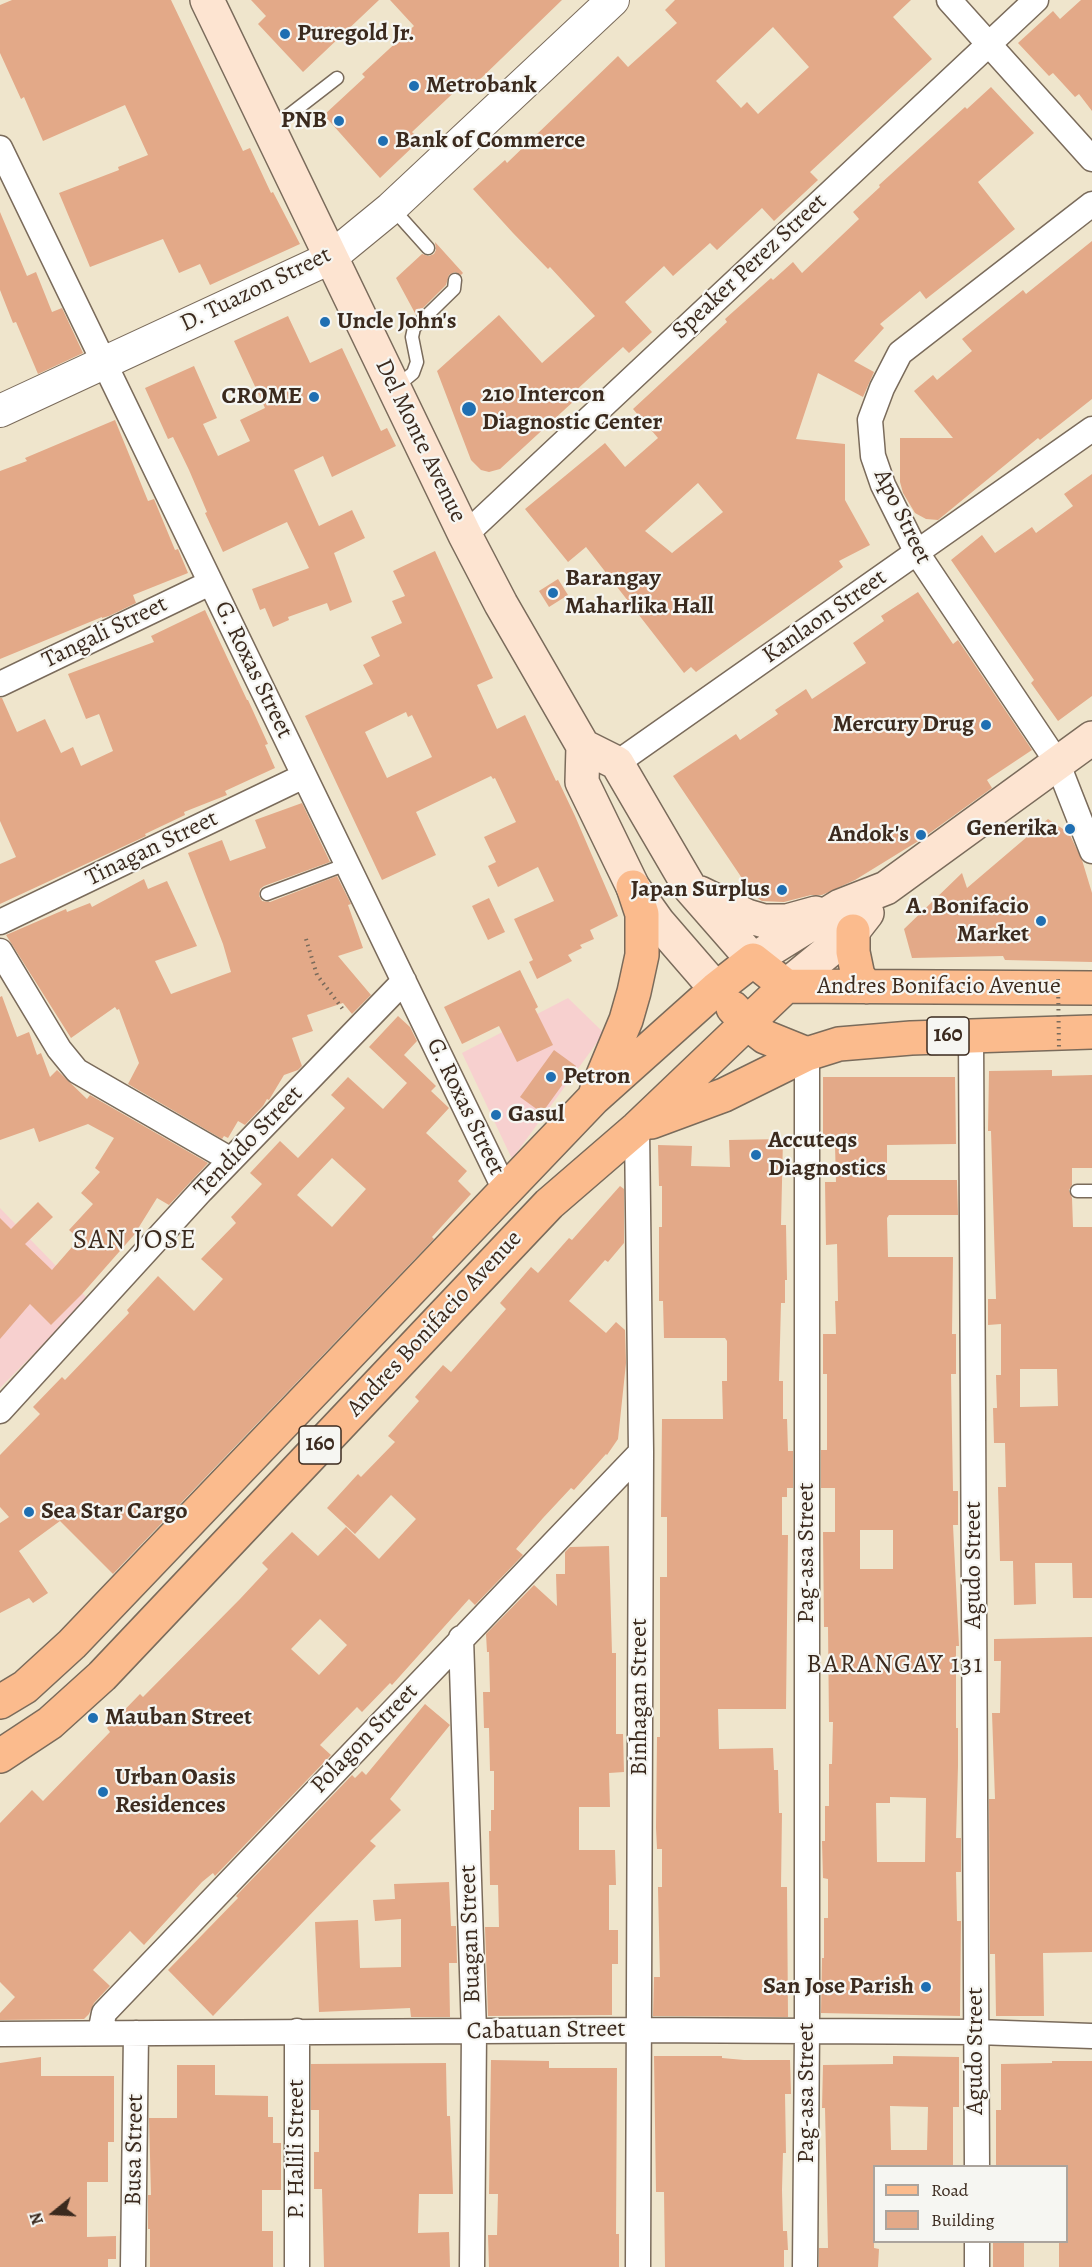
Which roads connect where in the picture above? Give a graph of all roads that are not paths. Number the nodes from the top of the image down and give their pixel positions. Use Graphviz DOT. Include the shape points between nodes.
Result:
graph roads {
  1 [pos="207,0"];
  2 [pos="613,0"];
  3 [pos="949,0"];
  4 [pos="1035,0"];
  5 [pos="989,43"];
  6 [pos="337,78"];
  7 [pos="270,130"];
  8 [pos="1092,159"];
  9 [pos="3,160"];
  10 [pos="1092,204"];
  11 [pos="391,208"];
  12 [pos="428,248"];
  13 [pos="330,258"];
  14 [pos="455,280"];
  15 [pos="104,362"];
  16 [pos="395,387"];
  17 [pos="0,411"];
  18 [pos="1092,429"];
  19 [pos="465,535"];
  20 [pos="917,553"];
  21 [pos="210,583"];
  22 [pos="0,684"];
  23 [pos="1092,738"];
  24 [pos="583,746"];
  25 [pos="1057,762"];
  26 [pos="617,763"];
  27 [pos="304,776"];
  28 [pos="1092,851"];
  29 [pos="347,864"];
  30 [pos="633,887"];
  31 [pos="690,888"];
  32 [pos="267,894"];
  33 [pos="847,919"];
  34 [pos="0,922"];
  35 [pos="0,951"];
  36 [pos="753,960"];
  37 [pos="404,981"];
  38 [pos="786,986"];
  39 [pos="867,987"];
  40 [pos="1092,988"];
  41 [pos="716,989"];
  42 [pos="747,1023"];
  43 [pos="1092,1032"];
  44 [pos="971,1036"];
  45 [pos="807,1054"];
  46 [pos="593,1099"];
  47 [pos="637,1128"];
  48 [pos="231,1160"];
  49 [pos="1077,1191"];
  50 [pos="1092,1191"];
  51 [pos="506,1192"];
  52 [pos="0,1411"];
  53 [pos="641,1452"];
  54 [pos="461,1638"];
  55 [pos="0,1702"];
  56 [pos="0,1756"];
  57 [pos="639,2030"];
  58 [pos="297,2031"];
  59 [pos="807,2031"];
  60 [pos="474,2032"];
  61 [pos="977,2032"];
  62 [pos="100,2033"];
  63 [pos="136,2033"];
  64 [pos="0,2034"];
  65 [pos="1092,2036"];
  66 [pos="977,2165"];
  67 [pos="977,2243"];
  68 [pos="133,2267"];
  69 [pos="297,2267"];
  70 [pos="472,2267"];
  71 [pos="638,2267"];
  72 [pos="806,2267"];
  73 [pos="977,2267"];
  1 -- 7 [label="main road, Del Monte Avenue"];
  2 -- 11 [label="street, D. Tuazon Street"];
  3 -- 5 [label="street"];
  4 -- 5 [label="street, Speaker Perez Street"];
  5 -- 8 [label="street"];
  5 -- 19 [label="street, Speaker Perez Street"];
  6 -- 7 [label="lane"];
  7 -- 13 [label="main road, Del Monte Avenue"];
  9 -- 15 [label="street, G. Roxas Street"];
  10 -- 20 [label="street, Apo Street" via="900,353 882,388 870,420 873,456"];
  11 -- 12 [label="lane"];
  11 -- 13 [label="street, D. Tuazon Street"];
  13 -- 15 [label="street, D. Tuazon Street"];
  13 -- 16 [label="main road, Del Monte Avenue"];
  14 -- 16 [label="lane" via="454,289 445,300 414,328 417,362 413,373"];
  15 -- 17 [label="street, D. Tuazon Street"];
  15 -- 21 [label="street, G. Roxas Street"];
  16 -- 19 [label="main road, Del Monte Avenue"];
  18 -- 20 [label="street, Kanlaon Street"];
  19 -- 24 [label="main road, Del Monte Avenue"];
  20 -- 25 [label="street, Apo Street"];
  20 -- 26 [label="street, Kanlaon Street"];
  21 -- 22 [label="street, Tangali Street"];
  21 -- 27 [label="street, G. Roxas Street"];
  23 -- 25 [label="main road"];
  24 -- 26 [label="main road"];
  24 -- 30 [label="main road" via="582,782"];
  25 -- 28 [label="street, Apo Street"];
  25 -- 33 [label="main road"];
  26 -- 31 [label="main road"];
  27 -- 29 [label="street, G. Roxas Street"];
  27 -- 34 [label="street, Tinagan Street"];
  29 -- 32 [label="lane"];
  29 -- 37 [label="street, G. Roxas Street"];
  30 -- 41 [label="main road"];
  30 -- 46 [label="main road" via="642,914 642,955 626,1020"];
  31 -- 33 [label="main road" via="764,921"];
  31 -- 36 [label="main road"];
  33 -- 36 [label="main road"];
  33 -- 38 [label="main road"];
  33 -- 39 [label="main road" via="858,976"];
  35 -- 48 [label="street" via="59,1049 77,1071"];
  36 -- 38 [label="main road, Andres Bonifacio Avenue"];
  36 -- 41 [label="main road, Andres Bonifacio Avenue / 160"];
  37 -- 48 [label="street, Tendido Street"];
  37 -- 51 [label="street, G. Roxas Street"];
  38 -- 39 [label="main road, Andres Bonifacio Avenue / 160"];
  38 -- 42 [label="main road, Andres Bonifacio Avenue / 160"];
  39 -- 40 [label="main road, Andres Bonifacio Avenue / 160"];
  41 -- 42 [label="main road"];
  41 -- 46 [label="main road, Andres Bonifacio Avenue / 160"];
  42 -- 45 [label="main road" via="765,1037"];
  42 -- 47 [label="main road, Andres Bonifacio Avenue / 160"];
  43 -- 44 [label="main road, Andres Bonifacio Avenue / 160"];
  44 -- 45 [label="main road, Andres Bonifacio Avenue / 160" via="839,1044"];
  44 -- 61 [label="street, Agudo Street"];
  45 -- 47 [label="main road, Andres Bonifacio Avenue" via="724,1095"];
  45 -- 59 [label="street, Pag-asa Street"];
  46 -- 51 [label="main road, Andres Bonifacio Avenue / 160"];
  47 -- 53 [label="street, Binhagan Street"];
  47 -- 56 [label="main road, Andres Bonifacio Avenue / 160" via="549,1204 102,1676 50,1723"];
  48 -- 52 [label="street, Tendido Street"];
  49 -- 50 [label="lane"];
  51 -- 55 [label="main road, Andres Bonifacio Avenue / 160" via="72,1644 25,1687"];
  53 -- 54 [label="street, Polagon Street"];
  53 -- 57 [label="street, Binhagan Street"];
  54 -- 60 [label="street, Buagan Street"];
  54 -- 62 [label="street, Polagon Street" via="105,2013"];
  57 -- 59 [label="street, Cabatuan Street"];
  57 -- 60 [label="street, Cabatuan Street"];
  57 -- 71 [label="street, Binhagan Street"];
  58 -- 60 [label="street, Cabatuan Street"];
  58 -- 63 [label="street, Cabatuan Street"];
  58 -- 69 [label="street, P. Halili Street"];
  59 -- 61 [label="street, Cabatuan Street"];
  59 -- 72 [label="street, Pag-asa Street"];
  60 -- 70 [label="street, Buagan Street"];
  61 -- 65 [label="street, Cabatuan Street"];
  61 -- 66 [label="street, Agudo Street"];
  62 -- 63 [label="street, Cabatuan Street"];
  62 -- 64 [label="street, Cabatuan Street"];
  63 -- 68 [label="street, Busa Street"];
  67 -- 73 [label="street"];
}
